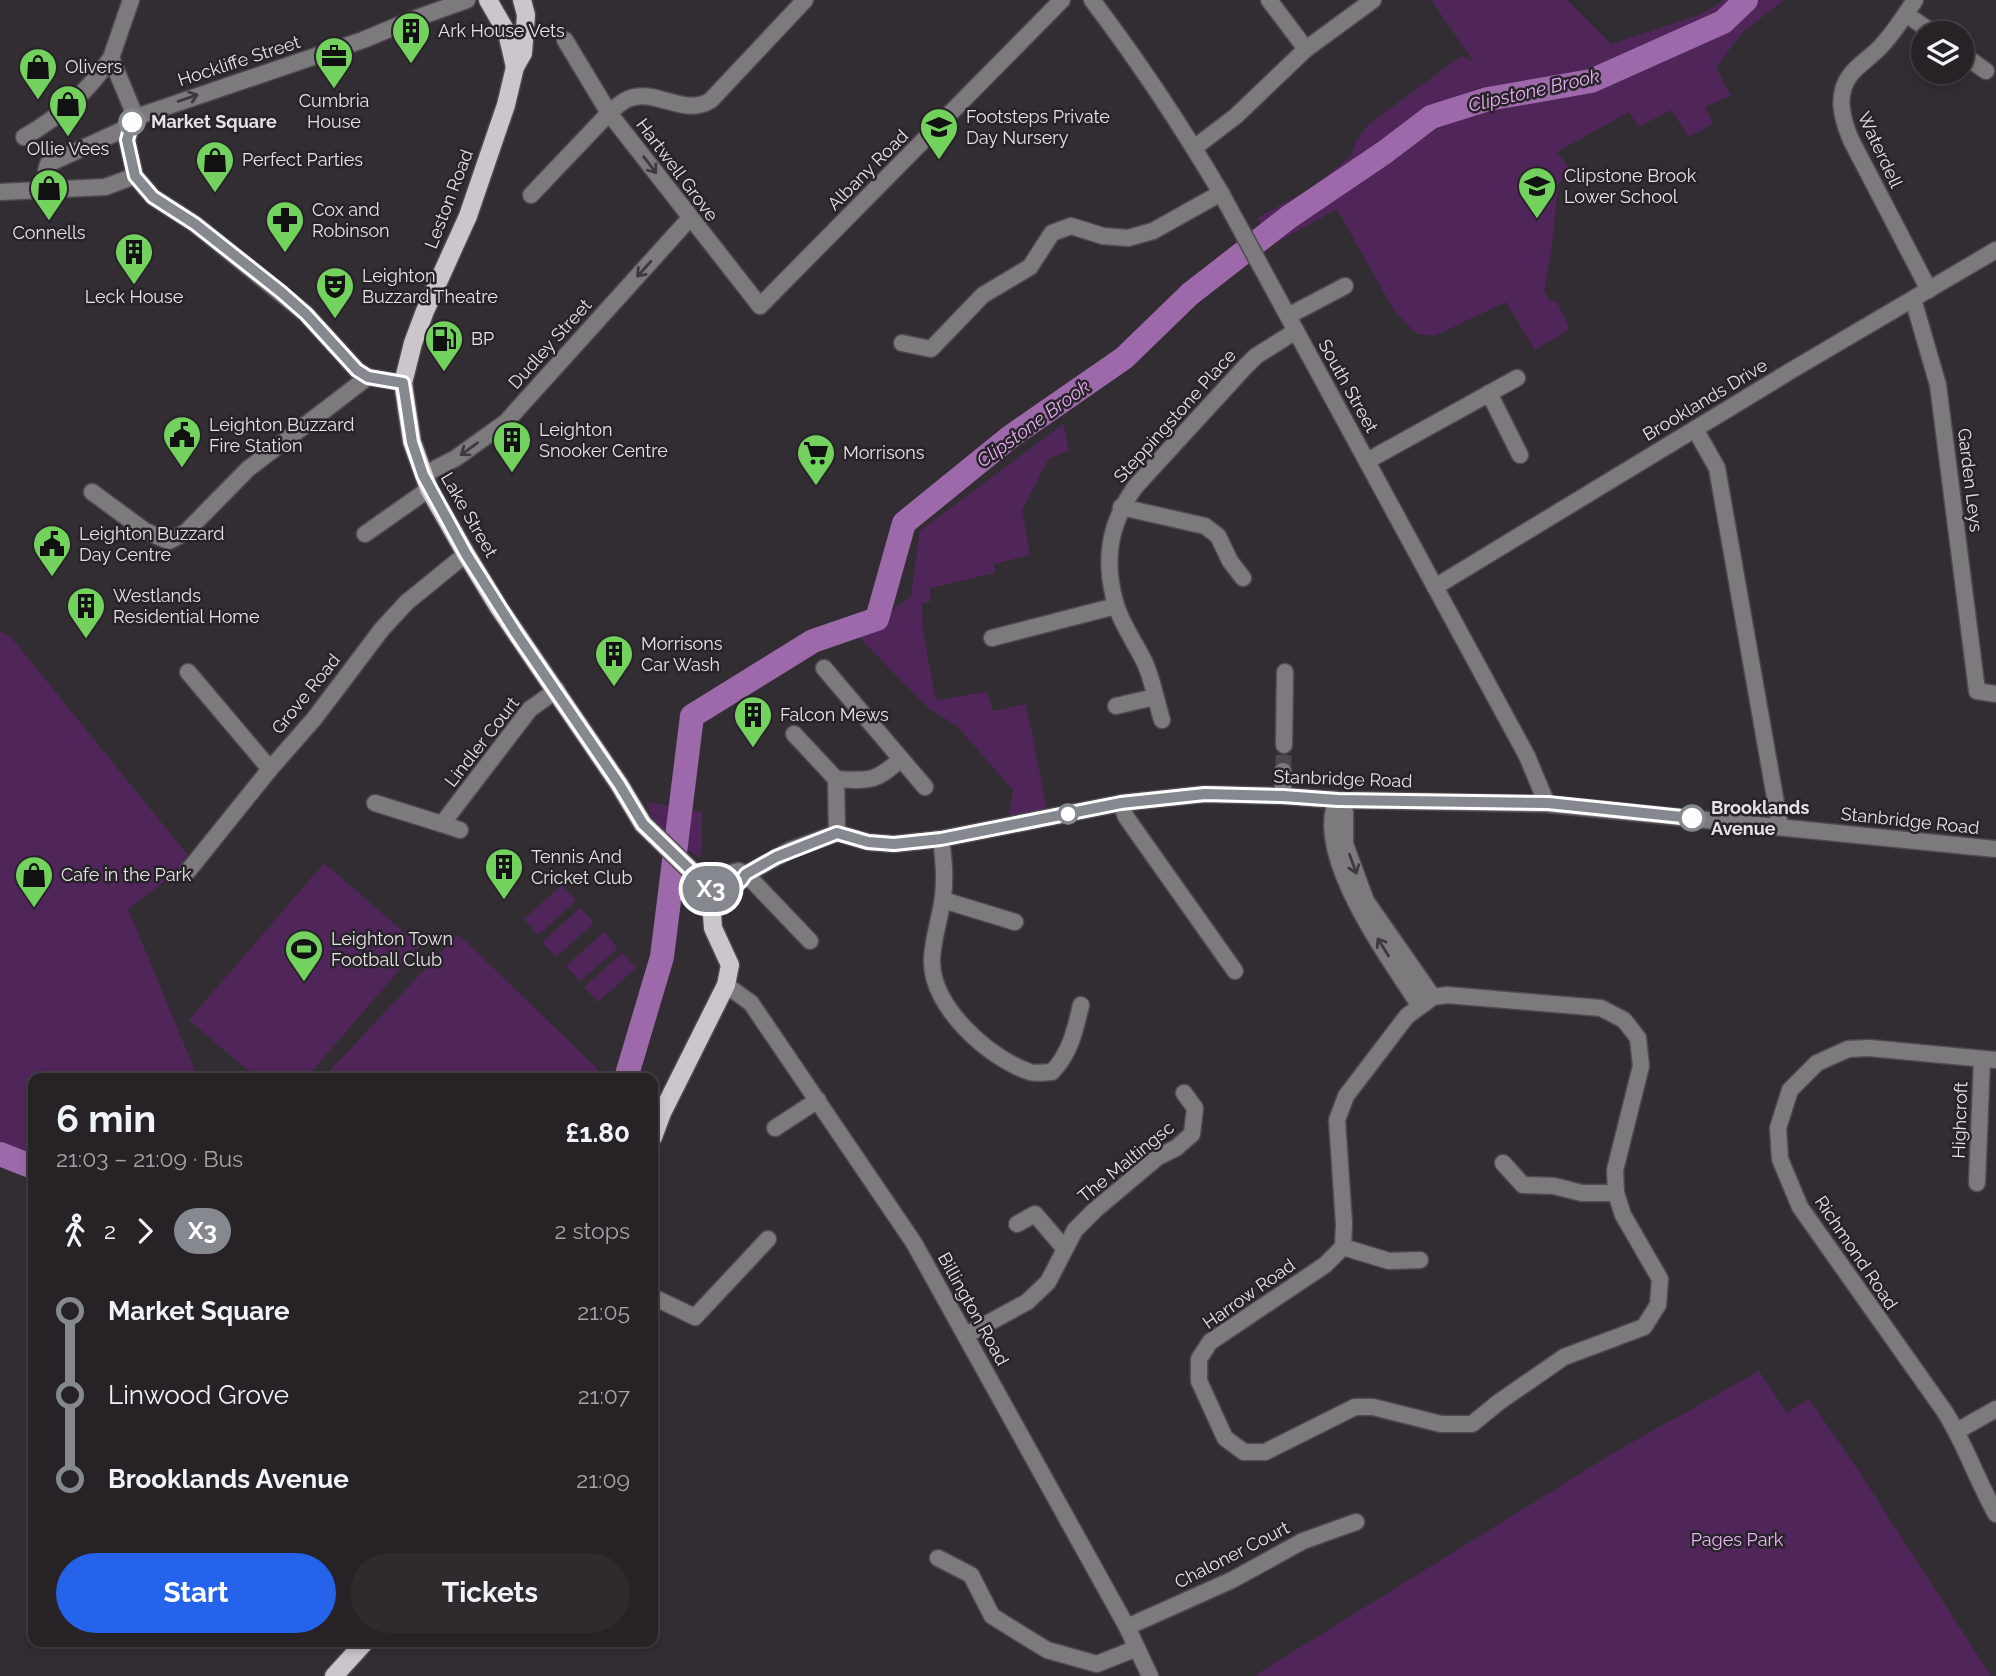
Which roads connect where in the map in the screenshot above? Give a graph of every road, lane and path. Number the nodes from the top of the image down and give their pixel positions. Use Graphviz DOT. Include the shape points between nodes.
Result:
graph roads {
  1 [pos="131,0"];
  2 [pos="437,0"];
  3 [pos="467,0"];
  4 [pos="488,0"];
  5 [pos="522,0"];
  6 [pos="806,0"];
  7 [pos="1062,0"];
  8 [pos="1092,0"];
  9 [pos="1269,0"];
  10 [pos="1373,0"];
  11 [pos="1910,7"];
  12 [pos="411,20"];
  13 [pos="1922,21"];
  14 [pos="565,40"];
  15 [pos="1306,49"];
  16 [pos="111,58"];
  17 [pos="1974,62"];
  18 [pos="515,67"];
  19 [pos="1986,71"];
  20 [pos="610,113"];
  21 [pos="133,122"];
  22 [pos="24,137"];
  23 [pos="1194,148"];
  24 [pos="135,176"];
  25 [pos="48,188"];
  26 [pos="4,191"];
  27 [pos="1222,193"];
  28 [pos="531,195"];
  29 [pos="690,218"];
  30 [pos="1996,250"];
  31 [pos="1345,286"];
  32 [pos="1928,290"];
  33 [pos="1913,299"];
  34 [pos="760,306"];
  35 [pos="1292,324"];
  36 [pos="902,343"];
  37 [pos="368,377"];
  38 [pos="1517,378"];
  39 [pos="403,383"];
  40 [pos="1489,393"];
  41 [pos="1695,429"];
  42 [pos="1520,454"];
  43 [pos="1367,461"];
  44 [pos="426,482"];
  45 [pos="92,492"];
  46 [pos="1121,507"];
  47 [pos="365,534"];
  48 [pos="466,554"];
  49 [pos="1242,578"];
  50 [pos="1435,587"];
  51 [pos="1116,606"];
  52 [pos="992,638"];
  53 [pos="824,668"];
  54 [pos="188,672"];
  55 [pos="1285,672"];
  56 [pos="557,690"];
  57 [pos="1996,694"];
  58 [pos="1155,697"];
  59 [pos="1116,706"];
  60 [pos="1162,720"];
  61 [pos="794,734"];
  62 [pos="1284,745"];
  63 [pos="901,759"];
  64 [pos="270,769"];
  65 [pos="1283,771"];
  66 [pos="836,779"];
  67 [pos="925,787"];
  68 [pos="1283,796"];
  69 [pos="1338,800"];
  70 [pos="375,803"];
  71 [pos="1121,803"];
  72 [pos="1548,803"];
  73 [pos="442,824"];
  74 [pos="1780,826"];
  75 [pos="460,830"];
  76 [pos="837,833"];
  77 [pos="941,839"];
  78 [pos="1996,849"];
  79 [pos="188,871"];
  80 [pos="746,874"];
  81 [pos="710,889"];
  82 [pos="943,900"];
  83 [pos="1015,922"];
  84 [pos="810,940"];
  85 [pos="1236,971"];
  86 [pos="726,985"];
  87 [pos="1426,1001"];
  88 [pos="1081,1005"];
  89 [pos="1989,1060"];
  90 [pos="1184,1093"];
  91 [pos="818,1100"];
  92 [pos="658,1124"];
  93 [pos="775,1128"];
  94 [pos="1503,1163"];
  95 [pos="1978,1183"];
  96 [pos="1616,1193"];
  97 [pos="1017,1224"];
  98 [pos="768,1239"];
  99 [pos="1343,1247"];
  100 [pos="1065,1249"];
  101 [pos="1420,1260"];
  102 [pos="658,1299"];
  103 [pos="966,1335"];
  104 [pos="1996,1409"];
  105 [pos="1957,1431"];
  106 [pos="1996,1514"];
  107 [pos="1356,1522"];
  108 [pos="938,1558"];
  109 [pos="1127,1627"];
  110 [pos="360,1647"];
  111 [pos="1137,1648"];
  112 [pos="334,1676"];
  113 [pos="1150,1676"];
  1 -- 16 [label="street"];
  2 -- 12 [label="street, Hockliffe Street"];
  3 -- 12 [label="street, Hockliffe Street"];
  4 -- 18 [label="main road, Leston Road" via="507,33"];
  5 -- 18 [label="main road, Leston Road" via="525,37"];
  6 -- 20 [label="street" via="706,103 694,107 639,96"];
  7 -- 34 [label="street, Albany Road"];
  8 -- 23 [label="street, South Street"];
  9 -- 15 [label="street"];
  10 -- 15 [label="street"];
  11 -- 13 [label="street"];
  11 -- 32 [label="street, Waterdell" via="1882,46 1845,83 1841,107 1851,141"];
  21 -- 12 [label="street, Hockliffe Street, one-way" via="192,96"];
  14 -- 20 [label="street"];
  15 -- 23 [label="street" via="1236,116"];
  16 -- 21 [label="street"];
  16 -- 22 [label="street" via="78,98"];
  17 -- 19 [label="street"];
  18 -- 39 [label="main road, Leston Road" via="468,216 425,311"];
  20 -- 28 [label="street, Hartwell Grove"];
  20 -- 29 [label="street, Hartwell Grove, one-way"];
  21 -- 24 [label="street" via="127,140"];
  21 -- 25 [label="street" via="48,164"];
  23 -- 27 [label="street, South Street"];
  24 -- 25 [label="street" via="105,187"];
  24 -- 37 [label="street" via="153,197 195,224 306,314 346,360"];
  25 -- 26 [label="street"];
  27 -- 35 [label="street, South Street"];
  27 -- 36 [label="street" via="1153,231 1128,238 1071,226 1052,233 1030,267 983,295 931,349"];
  29 -- 34 [label="street, Hartwell Grove"];
  29 -- 44 [label="street, Dudley Street, one-way" via="506,422"];
  30 -- 32 [label="street, Brooklands Drive"];
  31 -- 35 [label="street, Steppingstone Place"];
  32 -- 33 [label="street, Brooklands Drive"];
  33 -- 41 [label="street, Brooklands Drive"];
  33 -- 57 [label="street, Garden Leys" via="1938,385 1977,691"];
  35 -- 43 [label="street, South Street"];
  35 -- 46 [label="street, Steppingstone Place" via="1255,356"];
  37 -- 39 [label="street"];
  37 -- 45 [label="street" via="248,469 186,532 169,541 145,531"];
  38 -- 40 [label="street"];
  39 -- 44 [label="main road, Lake Street" via="412,442"];
  40 -- 42 [label="street"];
  40 -- 43 [label="street"];
  41 -- 50 [label="street, Brooklands Drive"];
  41 -- 74 [label="street" via="1717,468"];
  43 -- 50 [label="street, South Street"];
  44 -- 47 [label="street, Dudley Street"];
  44 -- 48 [label="main road, Lake Street"];
  46 -- 49 [label="street, Steppingstone Place" via="1205,526 1218,536"];
  46 -- 51 [label="street, Steppingstone Place" via="1112,527 1109,567"];
  48 -- 56 [label="main road, Lake Street"];
  48 -- 64 [label="street, Grove Road" via="382,629"];
  50 -- 72 [label="street, South Street"];
  51 -- 52 [label="street"];
  51 -- 58 [label="street, Steppingstone Place" via="1146,666"];
  53 -- 63 [label="street"];
  54 -- 64 [label="street"];
  55 -- 62 [label="street"];
  56 -- 73 [label="street, Lindler Court" via="530,709"];
  56 -- 81 [label="main road, Lake Street" via="643,824"];
  58 -- 59 [label="street"];
  58 -- 60 [label="street, Steppingstone Place"];
  61 -- 66 [label="street"];
  63 -- 66 [label="street" via="881,776 865,781"];
  63 -- 67 [label="street"];
  64 -- 79 [label="street, Grove Road"];
  65 -- 68 [label="street"];
  66 -- 76 [label="street"];
  68 -- 69 [label="street, Stanbridge Road"];
  68 -- 71 [label="street, Stanbridge Road" via="1205,794"];
  69 -- 72 [label="street, Stanbridge Road"];
  69 -- 87 [label="street" via="1332,811 1335,852 1357,906"];
  70 -- 73 [label="street"];
  71 -- 77 [label="street, Stanbridge Road"];
  71 -- 85 [label="street" via="1126,817"];
  72 -- 74 [label="street, Stanbridge Road"];
  73 -- 75 [label="street"];
  74 -- 78 [label="street, Stanbridge Road"];
  76 -- 77 [label="street, Stanbridge Road" via="894,844"];
  76 -- 80 [label="street" via="790,850"];
  77 -- 82 [label="street"];
  80 -- 81 [label="street" via="721,875"];
  80 -- 84 [label="street"];
  81 -- 86 [label="main road" via="713,928 730,965"];
  82 -- 83 [label="street"];
  82 -- 88 [label="street" via="932,962 936,988 966,1031 995,1054 1032,1073 1052,1072 1075,1033"];
  86 -- 91 [label="street, Billington Road" via="751,1003"];
  86 -- 92 [label="main road"];
  87 -- 96 [label="street, Harrow Road" via="1447,995 1601,1008 1624,1020 1638,1038 1641,1066 1615,1170"];
  87 -- 99 [label="street" via="1407,1016 1346,1096 1337,1120"];
  89 -- 95 [label="street, Highcroft"];
  89 -- 105 [label="street, Richmond Road" via="1848,1049 1816,1063 1790,1090 1778,1128 1780,1159 1800,1207"];
  90 -- 100 [label="street, The Maltingsc" via="1195,1108 1192,1134 1095,1210 1075,1230"];
  91 -- 93 [label="street"];
  91 -- 103 [label="street, Billington Road" via="914,1243"];
  94 -- 96 [label="street" via="1523,1185"];
  96 -- 99 [label="street, Harrow Road" via="1623,1215 1660,1279 1658,1306 1644,1327 1564,1357 1472,1424 1441,1424 1355,1407 1265,1452 1244,1452 1226,1438 1199,1381 1199,1359 1210,1342 1325,1265"];
  97 -- 100 [label="street" via="1035,1214"];
  98 -- 102 [label="street" via="695,1317"];
  99 -- 101 [label="street" via="1389,1261"];
  100 -- 103 [label="street, The Maltingsc" via="1048,1282 1027,1302"];
  103 -- 109 [label="street, Billington Road"];
  104 -- 105 [label="street"];
  105 -- 106 [label="street, Richmond Road"];
  107 -- 109 [label="street, Chaloner Court" via="1303,1541 1232,1580"];
  108 -- 111 [label="street" via="971,1575 992,1616 1047,1650 1097,1664"];
  109 -- 111 [label="street, Billington Road"];
  110 -- 112 [label="main road"];
  111 -- 113 [label="street, Billington Road"];
}
